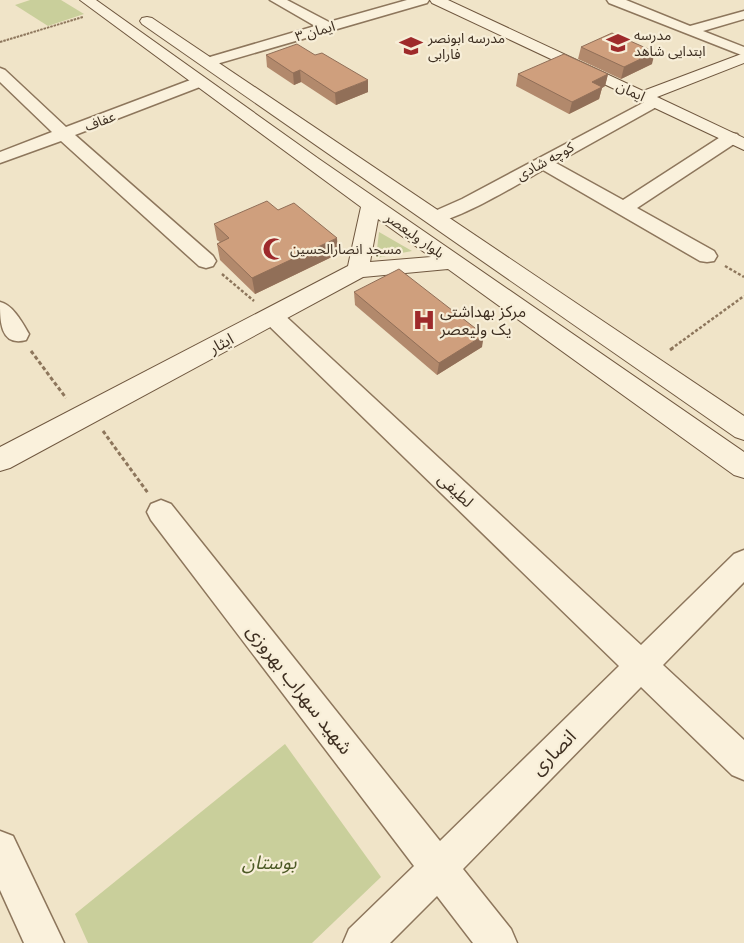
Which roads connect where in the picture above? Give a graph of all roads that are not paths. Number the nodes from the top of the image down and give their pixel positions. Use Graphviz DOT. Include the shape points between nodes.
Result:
graph roads {
  1 [pos="277,0"];
  2 [pos="422,0"];
  3 [pos="437,0"];
  4 [pos="614,0"];
  5 [pos="649,0"];
  6 [pos="102,4"];
  7 [pos="628,5"];
  8 [pos="744,16"];
  9 [pos="327,27"];
  10 [pos="690,30"];
  11 [pos="744,52"];
  12 [pos="744,58"];
  13 [pos="208,62"];
  14 [pos="0,72"];
  15 [pos="200,82"];
  16 [pos="648,99"];
  17 [pos="64,134"];
  18 [pos="737,142"];
  19 [pos="0,158"];
  20 [pos="544,162"];
  21 [pos="371,205"];
  22 [pos="624,208"];
  23 [pos="435,218"];
  24 [pos="707,256"];
  25 [pos="206,261"];
  26 [pos="453,262"];
  27 [pos="358,270"];
  28 [pos="0,309"];
  29 [pos="272,316"];
  30 [pos="18,334"];
  31 [pos="744,430"];
  32 [pos="0,460"];
  33 [pos="744,467"];
  34 [pos="161,512"];
  35 [pos="744,563"];
  36 [pos="640,664"];
  37 [pos="744,763"];
  38 [pos="0,849"];
  39 [pos="439,867"];
  40 [pos="44,943"];
  41 [pos="363,943"];
  42 [pos="497,943"];
  1 -- 9 [label="street"];
  2 -- 9 [label="street, ایمان ۳"];
  3 -- 16 [label="main road, ایمان"];
  4 -- 7 [label="street"];
  5 -- 7 [label="street"];
  6 -- 13 [label="main road, بلوار ولیعصر"];
  6 -- 15 [label="main road, بلوار ولیعصر"];
  7 -- 10 [label="street"];
  8 -- 10 [label="street"];
  9 -- 13 [label="street, ایمان ۳"];
  10 -- 11 [label="street"];
  12 -- 16 [label="main road"];
  13 -- 15 [label="main road"];
  13 -- 23 [label="main road, بلوار ولیعصر"];
  14 -- 17 [label="street"];
  15 -- 17 [label="street, عفاف"];
  15 -- 21 [label="main road, بلوار ولیعصر"];
  16 -- 18 [label="main road, ایمان"];
  16 -- 20 [label="street, کوچه شادی"];
  17 -- 19 [label="street, عفاف"];
  17 -- 25 [label="street"];
  18 -- 22 [label="street"];
  20 -- 22 [label="street"];
  20 -- 23 [label="street, کوچه شادی"];
  21 -- 26 [label="main road, بلوار ولیعصر"];
  21 -- 27 [label="main road"];
  22 -- 24 [label="street"];
  23 -- 31 [label="main road, بلوار ولیعصر"];
  26 -- 27 [label="main road, ایثار"];
  26 -- 33 [label="main road, بلوار ولیعصر"];
  27 -- 29 [label="main road, ایثار"];
  28 -- 30 [label="street"];
  29 -- 32 [label="main road, ایثار"];
  29 -- 36 [label="street, لطیفی"];
  34 -- 39 [label="street, شهید سهراب بهروزی"];
  35 -- 36 [label="street, انصاری"];
  36 -- 37 [label="street, لطیفی"];
  36 -- 39 [label="street, انصاری"];
  38 -- 40 [label="street"];
  39 -- 41 [label="street, انصاری"];
  39 -- 42 [label="street, شهید سهراب بهروزی"];
}
